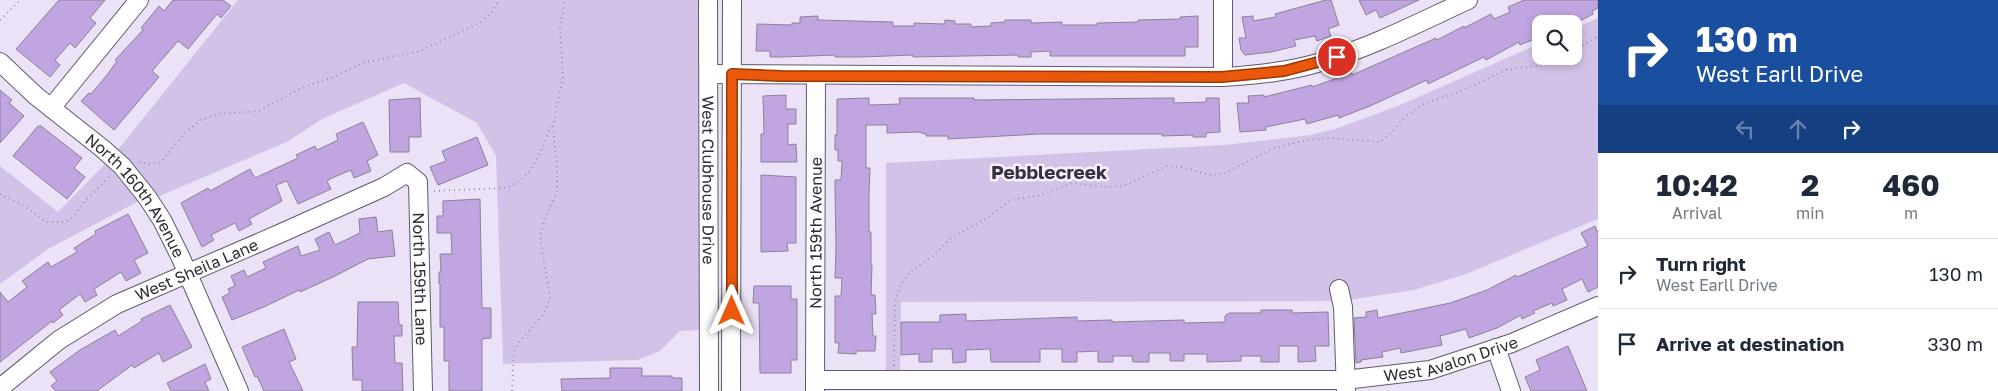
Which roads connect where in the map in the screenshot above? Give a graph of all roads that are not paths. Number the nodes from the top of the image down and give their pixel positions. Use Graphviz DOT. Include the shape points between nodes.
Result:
graph roads {
  1 [pos="139,0"];
  2 [pos="708,0"];
  3 [pos="732,0"];
  4 [pos="1223,0"];
  5 [pos="1468,0"];
  6 [pos="0,62"];
  7 [pos="709,74"];
  8 [pos="732,74"];
  9 [pos="816,76"];
  10 [pos="1222,77"];
  11 [pos="51,108"];
  12 [pos="407,174"];
  13 [pos="188,274"];
  14 [pos="1339,289"];
  15 [pos="1598,306"];
  16 [pos="1496,348"];
  17 [pos="1346,385"];
  18 [pos="815,386"];
  19 [pos="0,388"];
  20 [pos="239,391"];
  21 [pos="423,391"];
  22 [pos="709,391"];
  23 [pos="731,391"];
  24 [pos="1511,391"];
  1 -- 11 [label="street"];
  2 -- 7 [label="street, West Clubhouse Drive"];
  3 -- 8 [label="street, West Clubhouse Drive"];
  4 -- 10 [label="street"];
  5 -- 10 [label="street" via="1356,51 1319,63 1284,71"];
  6 -- 11 [label="street, North 160th Avenue"];
  7 -- 8 [label="street"];
  7 -- 22 [label="street, West Clubhouse Drive"];
  8 -- 9 [label="street"];
  8 -- 23 [label="street, West Clubhouse Drive"];
  9 -- 10 [label="street"];
  9 -- 18 [label="street, North 159th Avenue"];
  11 -- 13 [label="street, North 160th Avenue" via="122,166 156,210"];
  12 -- 13 [label="street, West Sheila Lane"];
  12 -- 21 [label="street, North 159th Lane" via="418,182 419,192"];
  13 -- 19 [label="street, West Sheila Lane" via="128,299 80,326"];
  13 -- 20 [label="street, North 160th Avenue"];
  14 -- 17 [label="street"];
  15 -- 16 [label="street, West Avalon Drive"];
  16 -- 17 [label="street, West Avalon Drive" via="1430,370"];
  16 -- 24 [label="street"];
  17 -- 18 [label="street, West Avalon Drive" via="893,380"];
}
